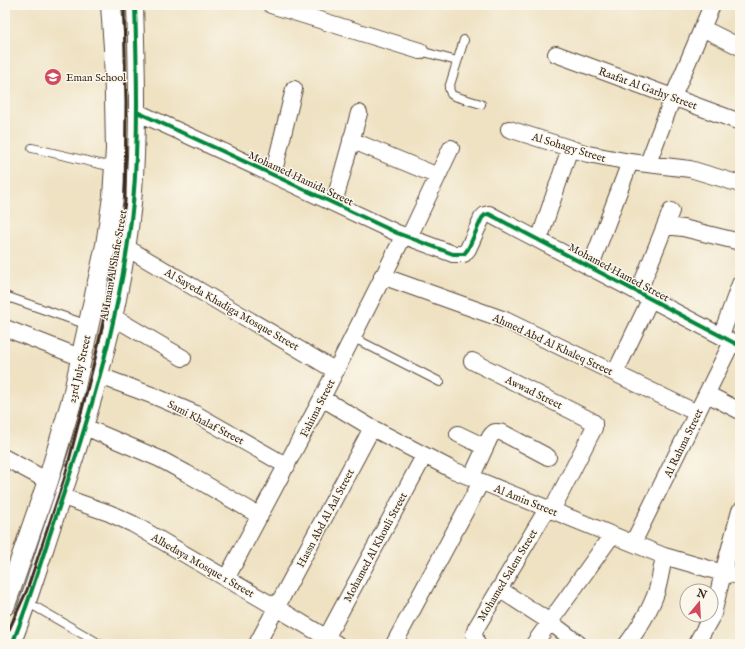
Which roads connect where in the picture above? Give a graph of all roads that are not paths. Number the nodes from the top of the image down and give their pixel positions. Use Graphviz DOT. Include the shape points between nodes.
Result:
graph roads {
  1 [pos="111,5"];
  2 [pos="135,5"];
  3 [pos="272,5"];
  4 [pos="712,5"];
  5 [pos="702,28"];
  6 [pos="464,40"];
  7 [pos="740,47"];
  8 [pos="420,50"];
  9 [pos="556,54"];
  10 [pos="457,61"];
  11 [pos="294,89"];
  12 [pos="673,97"];
  13 [pos="481,104"];
  14 [pos="137,112"];
  15 [pos="359,113"];
  16 [pos="740,122"];
  17 [pos="509,129"];
  18 [pos="351,140"];
  19 [pos="32,148"];
  20 [pos="451,148"];
  21 [pos="570,148"];
  22 [pos="630,162"];
  23 [pos="648,163"];
  24 [pos="115,167"];
  25 [pos="273,174"];
  26 [pos="438,176"];
  27 [pos="740,184"];
  28 [pos="334,203"];
  29 [pos="671,211"];
  30 [pos="665,226"];
  31 [pos="406,236"];
  32 [pos="539,240"];
  33 [pos="740,242"];
  34 [pos="127,248"];
  35 [pos="459,255"];
  36 [pos="590,268"];
  37 [pos="382,276"];
  38 [pos="740,284"];
  39 [pos="5,296"];
  40 [pos="644,296"];
  41 [pos="113,318"];
  42 [pos="89,326"];
  43 [pos="5,328"];
  44 [pos="352,337"];
  45 [pos="731,341"];
  46 [pos="82,358"];
  47 [pos="183,358"];
  48 [pos="472,361"];
  49 [pos="336,371"];
  50 [pos="615,373"];
  51 [pos="100,376"];
  52 [pos="440,382"];
  53 [pos="706,394"];
  54 [pos="322,398"];
  55 [pos="740,411"];
  56 [pos="697,413"];
  57 [pos="594,423"];
  58 [pos="85,427"];
  59 [pos="372,428"];
  60 [pos="458,434"];
  61 [pos="485,447"];
  62 [pos="424,456"];
  63 [pos="548,457"];
  64 [pos="5,458"];
  65 [pos="287,466"];
  66 [pos="476,480"];
  67 [pos="48,481"];
  68 [pos="63,497"];
  69 [pos="549,510"];
  70 [pos="740,511"];
  71 [pos="260,516"];
  72 [pos="612,535"];
  73 [pos="633,544"];
  74 [pos="664,556"];
  75 [pos="723,573"];
  76 [pos="740,576"];
  77 [pos="226,579"];
  78 [pos="499,589"];
  79 [pos="6,599"];
  80 [pos="27,602"];
  81 [pos="277,608"];
  82 [pos="550,622"];
  83 [pos="329,642"];
  84 [pos="478,643"];
  85 [pos="12,644"];
  86 [pos="100,644"];
  87 [pos="257,644"];
  88 [pos="394,644"];
  89 [pos="534,644"];
  90 [pos="579,644"];
  91 [pos="627,644"];
  92 [pos="696,644"];
  1 -- 24 [label="street, 23rd July Street" via="116,101"];
  2 -- 14 [label="street, Al Imam Al Shafie Street"];
  3 -- 8 [label="street"];
  4 -- 5 [label="street"];
  5 -- 7 [label="street"];
  5 -- 12 [label="street"];
  6 -- 10 [label="lane"];
  8 -- 10 [label="lane"];
  9 -- 12 [label="street, Raafat Al Garhy Street"];
  10 -- 13 [label="lane" via="449,91 454,96"];
  11 -- 25 [label="street"];
  12 -- 16 [label="street, Raafat Al Garhy Street"];
  12 -- 23 [label="street"];
  14 -- 25 [label="street, Mohamed Hamida Street"];
  14 -- 34 [label="street, Al Imam Al Shafie Street" via="133,203"];
  15 -- 18 [label="street"];
  17 -- 21 [label="street, Al Sohagy Street"];
  18 -- 26 [label="street"];
  18 -- 28 [label="street"];
  19 -- 24 [label="lane"];
  20 -- 26 [label="street, Fahima Street"];
  21 -- 22 [label="street, Al Sohagy Street" via="594,156"];
  21 -- 32 [label="street"];
  22 -- 23 [label="street, Al Sohagy Street"];
  22 -- 36 [label="street"];
  23 -- 27 [label="street, Al Sohagy Street" via="690,169"];
  24 -- 42 [label="street, 23rd July Street" via="106,245"];
  25 -- 28 [label="street, Mohamed Hamida Street"];
  26 -- 31 [label="street, Fahima Street"];
  28 -- 31 [label="street, Mohamed Hamida Street"];
  29 -- 30 [label="street"];
  30 -- 33 [label="street"];
  30 -- 40 [label="street"];
  31 -- 35 [label="street, Mohamed Hamida Street"];
  31 -- 37 [label="street, Fahima Street"];
  32 -- 35 [label="street, Mohamed Hamed Street" via="489,214 482,218 468,250"];
  32 -- 36 [label="street, Mohamed Hamed Street"];
  34 -- 41 [label="street, Al Imam Al Shafie Street"];
  34 -- 49 [label="street, Al Sayeda Khadiga Mosque Street"];
  36 -- 40 [label="street, Mohamed Hamed Street"];
  37 -- 44 [label="street, Fahima Street"];
  37 -- 50 [label="street, Ahmed Abd Al Khaleq Street" via="505,320"];
  38 -- 45 [label="street, Al Rahma Street"];
  39 -- 42 [label="lane"];
  40 -- 45 [label="street, Mohamed Hamed Street"];
  40 -- 50 [label="street"];
  41 -- 47 [label="street"];
  41 -- 51 [label="street, Al Imam Al Shafie Street"];
  42 -- 46 [label="street, 23rd July Street"];
  43 -- 46 [label="street"];
  44 -- 49 [label="street, Fahima Street"];
  44 -- 52 [label="lane"];
  45 -- 53 [label="street, Al Rahma Street"];
  46 -- 67 [label="street, 23rd July Street"];
  48 -- 57 [label="street, Awwad Street"];
  49 -- 54 [label="street, Fahima Street"];
  50 -- 56 [label="street, Ahmed Abd Al Khaleq Street"];
  51 -- 58 [label="street, Al Imam Al Shafie Street"];
  51 -- 65 [label="street, Sami Khalaf Street" via="194,412"];
  53 -- 55 [label="street"];
  53 -- 56 [label="street, Al Rahma Street"];
  54 -- 59 [label="street, Al Amin Street"];
  54 -- 65 [label="street, Fahima Street"];
  56 -- 73 [label="street, Al Rahma Street"];
  57 -- 69 [label="street, Mohamed Salem Street" via="594,428"];
  58 -- 68 [label="street, Al Imam Al Shafie Street"];
  58 -- 71 [label="street" via="160,459"];
  59 -- 62 [label="street, Al Amin Street"];
  59 -- 81 [label="street, Hassn Abd Al Aal Street"];
  60 -- 61 [label="street"];
  61 -- 63 [label="street" via="496,431"];
  61 -- 66 [label="street"];
  62 -- 66 [label="street, Al Amin Street"];
  62 -- 83 [label="street, Mohamed Al Khouli Street"];
  64 -- 67 [label="street"];
  65 -- 71 [label="street, Fahima Street"];
  66 -- 69 [label="street, Al Amin Street"];
  66 -- 88 [label="street"];
  67 -- 79 [label="street, 23rd July Street"];
  68 -- 77 [label="street, Alhedaya Mosque 1 Street" via="133,524"];
  68 -- 80 [label="street, Al Imam Al Shafie Street"];
  69 -- 72 [label="street, Al Amin Street"];
  69 -- 78 [label="street, Mohamed Salem Street"];
  70 -- 75 [label="street"];
  71 -- 77 [label="street, Fahima Street"];
  72 -- 73 [label="street, Al Amin Street"];
  72 -- 82 [label="street"];
  73 -- 74 [label="street, Al Amin Street"];
  74 -- 75 [label="street, Al Amin Street"];
  74 -- 91 [label="street" via="649,609"];
  75 -- 76 [label="street, Al Amin Street"];
  75 -- 92 [label="street" via="713,614"];
  77 -- 81 [label="street, Alhedaya Mosque 1 Street"];
  78 -- 82 [label="street"];
  78 -- 84 [label="street, Mohamed Salem Street" via="476,628 474,634"];
  80 -- 85 [label="street, Al Imam Al Shafie Street"];
  80 -- 86 [label="lane"];
  81 -- 83 [label="street, Alhedaya Mosque 1 Street"];
  81 -- 87 [label="street, Hassn Abd Al Aal Street"];
  82 -- 89 [label="street"];
  82 -- 90 [label="street"];
}
